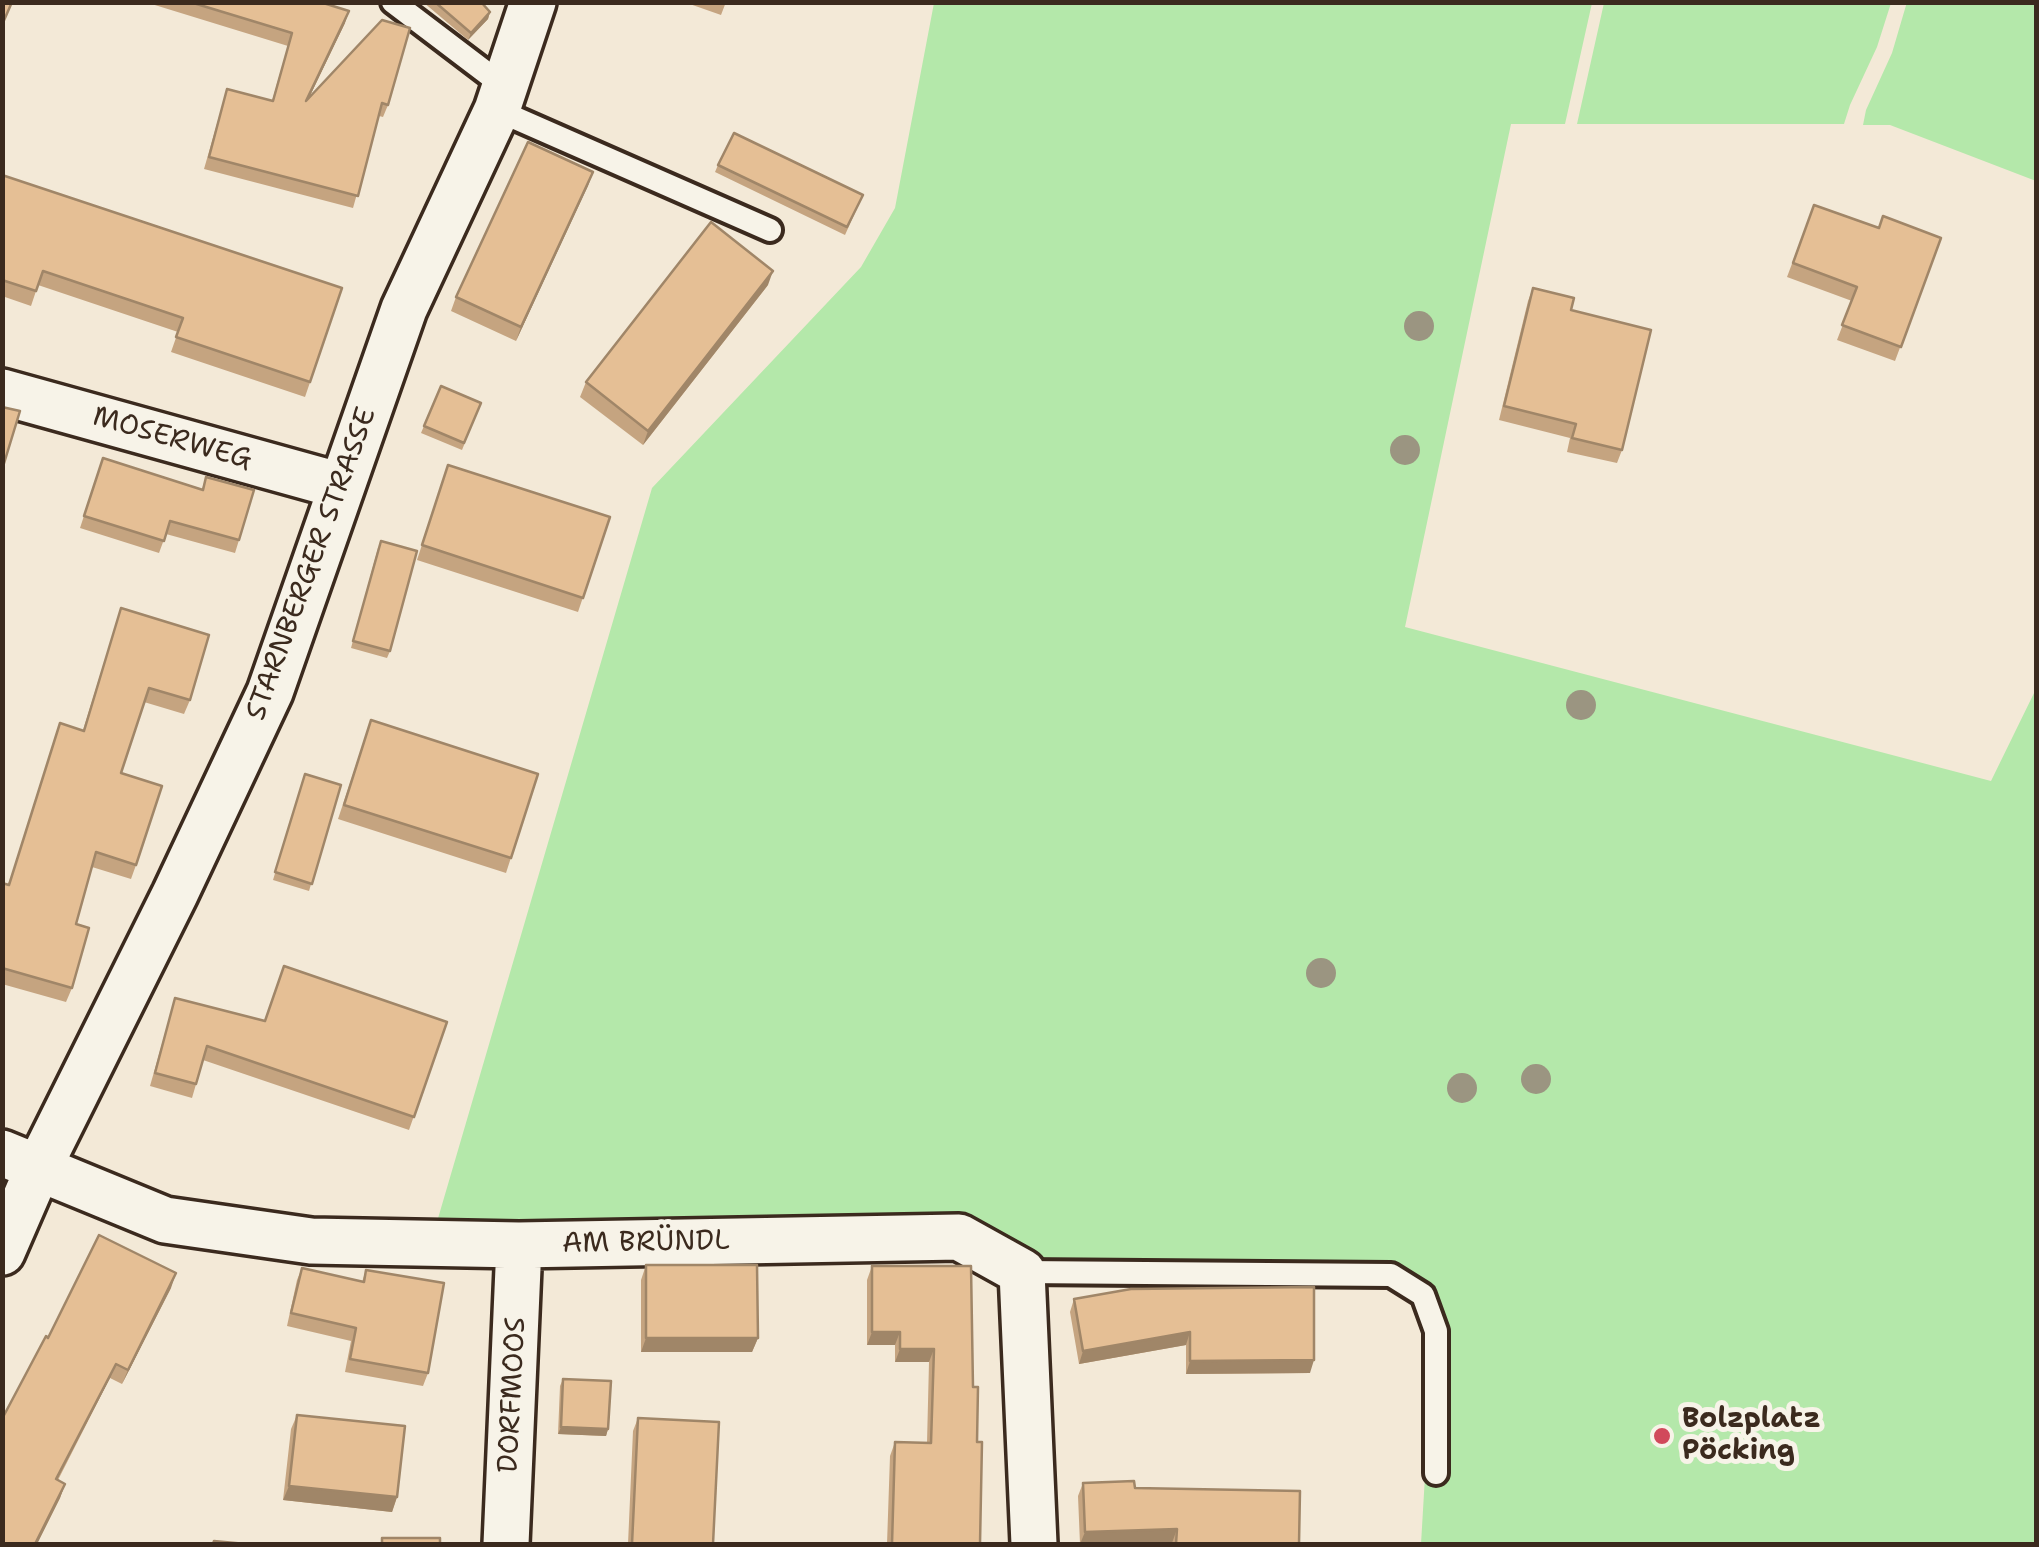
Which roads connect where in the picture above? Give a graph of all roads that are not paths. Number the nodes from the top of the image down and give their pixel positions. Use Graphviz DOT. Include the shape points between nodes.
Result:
graph roads {
  1 [pos="393,2"];
  2 [pos="533,2"];
  3 [pos="501,99"];
  4 [pos="770,230"];
  5 [pos="2,392"];
  6 [pos="341,486"];
  7 [pos="20,1161"];
  8 [pos="519,1245"];
  9 [pos="2,1252"];
  10 [pos="1022,1272"];
  11 [pos="1436,1472"];
  12 [pos="506,1544"];
  13 [pos="1034,1544"];
  1 -- 3 [label="lane"];
  2 -- 3 [label="street, STARNBERGER STRASSE"];
  3 -- 4 [label="lane"];
  3 -- 6 [label="street, STARNBERGER STRASSE" via="404,309"];
  5 -- 6 [label="street, MOSERWEG"];
  6 -- 7 [label="street, STARNBERGER STRASSE" via="270,692 175,894"];
  7 -- 8 [label="street, AM BRÜNDL" via="165,1220 311,1241"];
  7 -- 9 [label="street, STARNBERGER STRASSE"];
  8 -- 10 [label="street, AM BRÜNDL" via="959,1237"];
  8 -- 12 [label="street, DORFMOOS"];
  10 -- 11 [label="lane" via="1391,1275 1423,1295 1436,1331"];
  10 -- 13 [label="street"];
}
